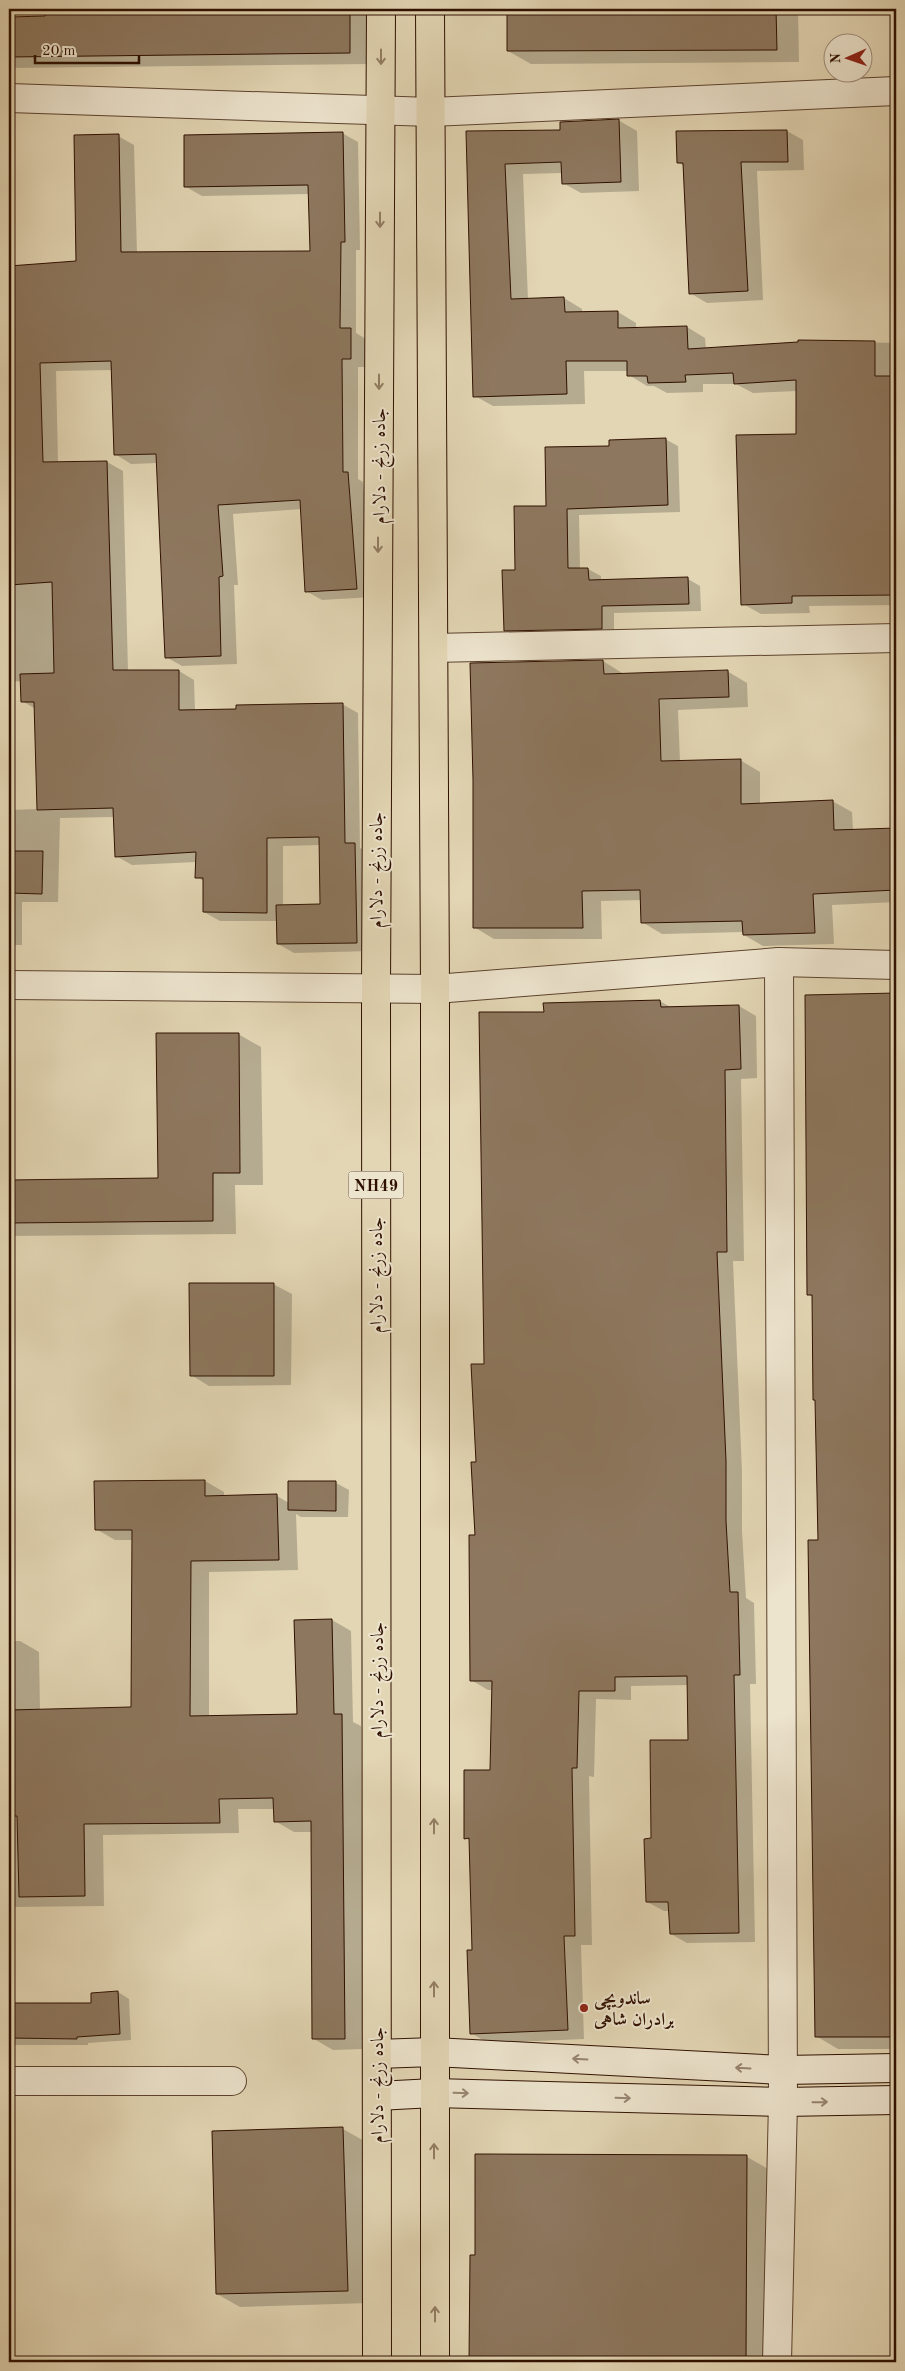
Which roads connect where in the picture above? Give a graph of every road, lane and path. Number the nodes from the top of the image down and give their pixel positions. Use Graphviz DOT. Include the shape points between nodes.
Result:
graph roads {
  1 [pos="381,9"];
  2 [pos="430,9"];
  3 [pos="896,91"];
  4 [pos="9,98"];
  5 [pos="381,112"];
  6 [pos="431,112"];
  7 [pos="896,638"];
  8 [pos="434,648"];
  9 [pos="779,962"];
  10 [pos="896,965"];
  11 [pos="9,985"];
  12 [pos="376,987"];
  13 [pos="435,989"];
  14 [pos="434,2052"];
  15 [pos="377,2054"];
  16 [pos="896,2068"];
  17 [pos="783,2070"];
  18 [pos="9,2081"];
  19 [pos="232,2081"];
  20 [pos="434,2093"];
  21 [pos="377,2096"];
  22 [pos="896,2100"];
  23 [pos="783,2102"];
  24 [pos="377,2362"];
  25 [pos="435,2362"];
  26 [pos="777,2362"];
  1 -- 5 [label="highway, جاده زرنج - دلارام / NH49, one-way"];
  2 -- 6 [label="highway"];
  3 -- 6 [label="street"];
  4 -- 5 [label="street"];
  5 -- 6 [label="street"];
  5 -- 12 [label="highway, جاده زرنج - دلارام / NH49, one-way"];
  6 -- 8 [label="highway"];
  7 -- 8 [label="street"];
  8 -- 13 [label="highway"];
  9 -- 10 [label="street"];
  9 -- 13 [label="street"];
  9 -- 17 [label="street"];
  11 -- 12 [label="street"];
  12 -- 13 [label="street"];
  12 -- 15 [label="highway, جاده زرنج - دلارام / NH49"];
  14 -- 13 [label="highway, one-way"];
  14 -- 15 [label="street"];
  17 -- 14 [label="street, one-way"];
  14 -- 20 [label="highway"];
  15 -- 21 [label="highway, جاده زرنج - دلارام / NH49"];
  16 -- 17 [label="street"];
  17 -- 23 [label="street"];
  18 -- 19 [label="street"];
  20 -- 21 [label="street"];
  20 -- 23 [label="street, one-way"];
  25 -- 20 [label="highway, one-way"];
  21 -- 24 [label="highway, جاده زرنج - دلارام / NH49"];
  23 -- 22 [label="street, one-way"];
  23 -- 26 [label="street"];
}
